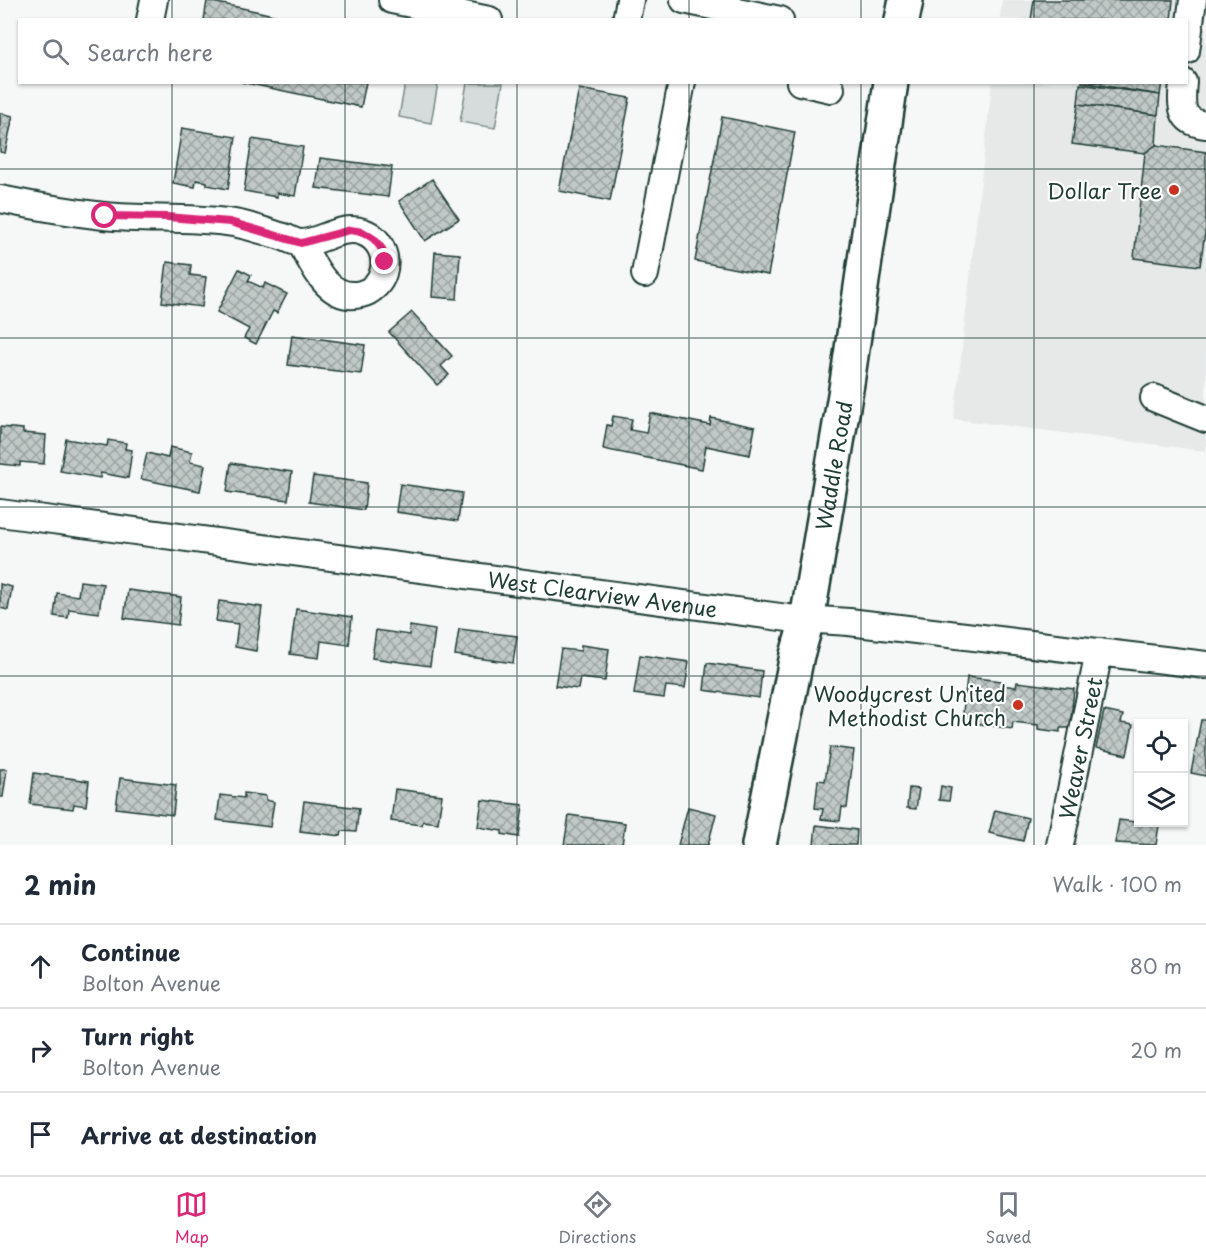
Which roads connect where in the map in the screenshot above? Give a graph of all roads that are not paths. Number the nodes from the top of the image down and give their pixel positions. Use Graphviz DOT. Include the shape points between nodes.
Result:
graph roads {
  1 [pos="154,0"];
  2 [pos="392,0"];
  3 [pos="630,0"];
  4 [pos="684,0"];
  5 [pos="906,0"];
  6 [pos="1193,0"];
  7 [pos="418,3"];
  8 [pos="150,18"];
  9 [pos="481,18"];
  10 [pos="626,18"];
  11 [pos="770,18"];
  12 [pos="902,18"];
  13 [pos="1188,36"];
  14 [pos="682,84"];
  15 [pos="809,84"];
  16 [pos="891,84"];
  17 [pos="1183,84"];
  18 [pos="831,89"];
  19 [pos="1206,125"];
  20 [pos="0,200"];
  21 [pos="301,243"];
  22 [pos="645,274"];
  23 [pos="1154,398"];
  24 [pos="1206,419"];
  25 [pos="0,513"];
  26 [pos="807,620"];
  27 [pos="1099,652"];
  28 [pos="1206,665"];
  29 [pos="759,845"];
  30 [pos="1060,845"];
  1 -- 8 [label="street"];
  2 -- 7 [label="street"];
  3 -- 10 [label="street"];
  4 -- 11 [label="street"];
  5 -- 12 [label="main road"];
  6 -- 13 [label="street"];
  7 -- 9 [label="street"];
  14 -- 22 [label="street"];
  15 -- 18 [label="street"];
  16 -- 26 [label="main road, Waddle Road"];
  17 -- 19 [label="street" via="1186,118"];
  20 -- 21 [label="street" via="105,216 230,222"];
  23 -- 24 [label="street"];
  25 -- 26 [label="street, West Clearview Avenue"];
  26 -- 27 [label="street, West Clearview Avenue"];
  26 -- 29 [label="main road, Waddle Road"];
  27 -- 28 [label="street, West Clearview Avenue"];
  27 -- 30 [label="street, Weaver Street"];
}
